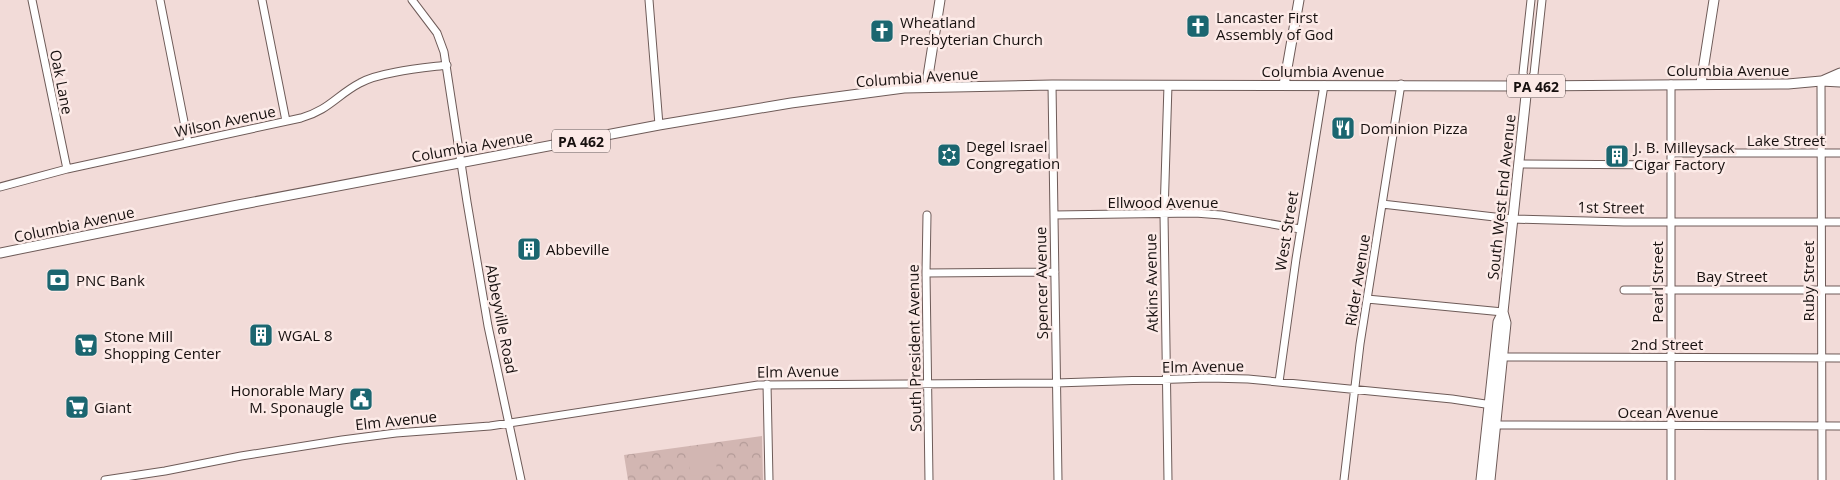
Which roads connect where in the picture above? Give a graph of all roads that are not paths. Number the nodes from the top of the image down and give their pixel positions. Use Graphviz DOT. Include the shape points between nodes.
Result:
graph roads {
  1 [pos="32,0"];
  2 [pos="160,0"];
  3 [pos="262,0"];
  4 [pos="412,0"];
  5 [pos="649,0"];
  6 [pos="940,0"];
  7 [pos="1299,0"];
  8 [pos="1531,0"];
  9 [pos="1542,0"];
  10 [pos="1714,0"];
  11 [pos="447,65"];
  12 [pos="1840,73"];
  13 [pos="1821,81"];
  14 [pos="1840,82"];
  15 [pos="1701,83"];
  16 [pos="1401,84"];
  17 [pos="1671,84"];
  18 [pos="1052,85"];
  19 [pos="1168,85"];
  20 [pos="1284,85"];
  21 [pos="1324,85"];
  22 [pos="1527,86"];
  23 [pos="930,87"];
  24 [pos="286,121"];
  25 [pos="660,125"];
  26 [pos="188,142"];
  27 [pos="1671,153"];
  28 [pos="1840,153"];
  29 [pos="1822,154"];
  30 [pos="462,162"];
  31 [pos="1519,164"];
  32 [pos="1671,165"];
  33 [pos="67,169"];
  34 [pos="0,187"];
  35 [pos="1382,204"];
  36 [pos="1164,214"];
  37 [pos="927,215"];
  38 [pos="1054,215"];
  39 [pos="1512,219"];
  40 [pos="1671,222"];
  41 [pos="1822,222"];
  42 [pos="1840,222"];
  43 [pos="1300,229"];
  44 [pos="0,253"];
  45 [pos="1055,272"];
  46 [pos="926,273"];
  47 [pos="1624,290"];
  48 [pos="1671,290"];
  49 [pos="1840,290"];
  50 [pos="1822,291"];
  51 [pos="1367,299"];
  52 [pos="1503,312"];
  53 [pos="1498,357"];
  54 [pos="1671,358"];
  55 [pos="1822,358"];
  56 [pos="1840,358"];
  57 [pos="1166,380"];
  58 [pos="1279,382"];
  59 [pos="1056,383"];
  60 [pos="768,384"];
  61 [pos="928,384"];
  62 [pos="1354,390"];
  63 [pos="1493,406"];
  64 [pos="509,423"];
  65 [pos="1496,425"];
  66 [pos="1821,425"];
  67 [pos="1671,426"];
  68 [pos="1840,426"];
  69 [pos="1488,479"];
  70 [pos="105,480"];
  71 [pos="522,480"];
  72 [pos="769,480"];
  73 [pos="930,480"];
  74 [pos="1058,480"];
  75 [pos="1168,480"];
  76 [pos="1344,480"];
  77 [pos="1671,480"];
  78 [pos="1822,480"];
  1 -- 33 [label="street, Oak Lane"];
  2 -- 26 [label="street"];
  3 -- 24 [label="street"];
  4 -- 11 [label="street, Abbeyville Road" via="439,38"];
  5 -- 25 [label="street"];
  6 -- 23 [label="main road" via="928,76"];
  7 -- 20 [label="main road"];
  8 -- 22 [label="street" via="1523,73"];
  9 -- 22 [label="street" via="1534,74"];
  10 -- 15 [label="main road"];
  11 -- 24 [label="street, Wilson Avenue" via="369,79 351,88 322,111"];
  11 -- 30 [label="street, Abbeyville Road"];
  12 -- 13 [label="main road"];
  13 -- 14 [label="main road, PA 462"];
  13 -- 15 [label="main road, Columbia Avenue / PA 462"];
  13 -- 29 [label="street, Ruby Street"];
  15 -- 17 [label="main road, Columbia Avenue / PA 462"];
  16 -- 21 [label="main road, Columbia Avenue / PA 462"];
  16 -- 22 [label="main road, Columbia Avenue / PA 462"];
  16 -- 35 [label="street, Rider Avenue"];
  17 -- 22 [label="main road, Columbia Avenue / PA 462"];
  17 -- 27 [label="street, Pearl Street"];
  18 -- 19 [label="main road, Columbia Avenue / PA 462"];
  18 -- 23 [label="main road, Columbia Avenue / PA 462"];
  18 -- 38 [label="street, Spencer Avenue"];
  19 -- 20 [label="main road, Columbia Avenue / PA 462"];
  19 -- 36 [label="street, Atkins Avenue"];
  20 -- 21 [label="main road, Columbia Avenue / PA 462"];
  21 -- 43 [label="street, West Street"];
  22 -- 31 [label="main road, South West End Avenue"];
  23 -- 25 [label="main road, Columbia Avenue / PA 462" via="791,103"];
  24 -- 26 [label="street, Wilson Avenue"];
  25 -- 30 [label="main road, Columbia Avenue / PA 462"];
  26 -- 33 [label="street, Wilson Avenue"];
  27 -- 29 [label="street, Lake Street"];
  27 -- 32 [label="street, Pearl Street"];
  28 -- 29 [label="street, Lake Street"];
  29 -- 41 [label="street, Ruby Street"];
  30 -- 44 [label="main road, Columbia Avenue / PA 462"];
  30 -- 64 [label="street, Abbeyville Road" via="488,326"];
  31 -- 32 [label="street"];
  31 -- 39 [label="main road, South West End Avenue"];
  32 -- 40 [label="street, Pearl Street"];
  33 -- 34 [label="street, Wilson Avenue"];
  35 -- 39 [label="street, 1st Street"];
  35 -- 51 [label="street, Rider Avenue"];
  36 -- 38 [label="street, Ellwood Avenue"];
  36 -- 43 [label="street, Ellwood Avenue" via="1221,215"];
  36 -- 57 [label="street, Atkins Avenue"];
  37 -- 46 [label="street, South President Avenue"];
  38 -- 45 [label="street, Spencer Avenue"];
  39 -- 40 [label="street, 1st Street"];
  39 -- 52 [label="main road, South West End Avenue"];
  40 -- 41 [label="street, 1st Street"];
  40 -- 48 [label="street, Pearl Street"];
  41 -- 42 [label="street, 1st Street"];
  41 -- 50 [label="street, Ruby Street"];
  43 -- 58 [label="street, West Street"];
  45 -- 46 [label="street"];
  45 -- 59 [label="street, Spencer Avenue"];
  46 -- 61 [label="street, South President Avenue"];
  47 -- 48 [label="street, Bay Street"];
  48 -- 50 [label="street, Bay Street"];
  48 -- 54 [label="street, Pearl Street"];
  49 -- 50 [label="street, Bay Street"];
  50 -- 55 [label="street, Ruby Street"];
  51 -- 52 [label="street"];
  51 -- 62 [label="street, Rider Avenue"];
  52 -- 53 [label="main road, South West End Avenue" via="1506,323"];
  53 -- 54 [label="street, 2nd Street"];
  53 -- 63 [label="main road, South West End Avenue"];
  54 -- 55 [label="street, 2nd Street"];
  54 -- 67 [label="street, Pearl Street"];
  55 -- 56 [label="street, 2nd Street"];
  55 -- 66 [label="street, Ruby Street"];
  57 -- 58 [label="street, Elm Avenue" via="1209,378"];
  57 -- 59 [label="street, Elm Avenue"];
  57 -- 75 [label="street, Atkins Avenue"];
  58 -- 62 [label="street, Elm Avenue"];
  59 -- 61 [label="street, Elm Avenue"];
  59 -- 74 [label="street, Spencer Avenue"];
  60 -- 61 [label="street, Elm Avenue"];
  60 -- 64 [label="street, Elm Avenue"];
  60 -- 72 [label="street"];
  61 -- 73 [label="street, South President Avenue"];
  62 -- 63 [label="street, Elm Avenue"];
  62 -- 76 [label="street, Rider Avenue"];
  63 -- 65 [label="main road, South West End Avenue"];
  63 -- 69 [label="main road, South West End Avenue"];
  64 -- 70 [label="street, Elm Avenue" via="342,440"];
  64 -- 71 [label="street, Abbeyville Road"];
  65 -- 67 [label="street, Ocean Avenue"];
  65 -- 69 [label="main road, South West End Avenue"];
  66 -- 67 [label="street, Ocean Avenue"];
  66 -- 68 [label="street, Ocean Avenue"];
  66 -- 78 [label="street, Ruby Street"];
  67 -- 77 [label="street, Pearl Street"];
}
